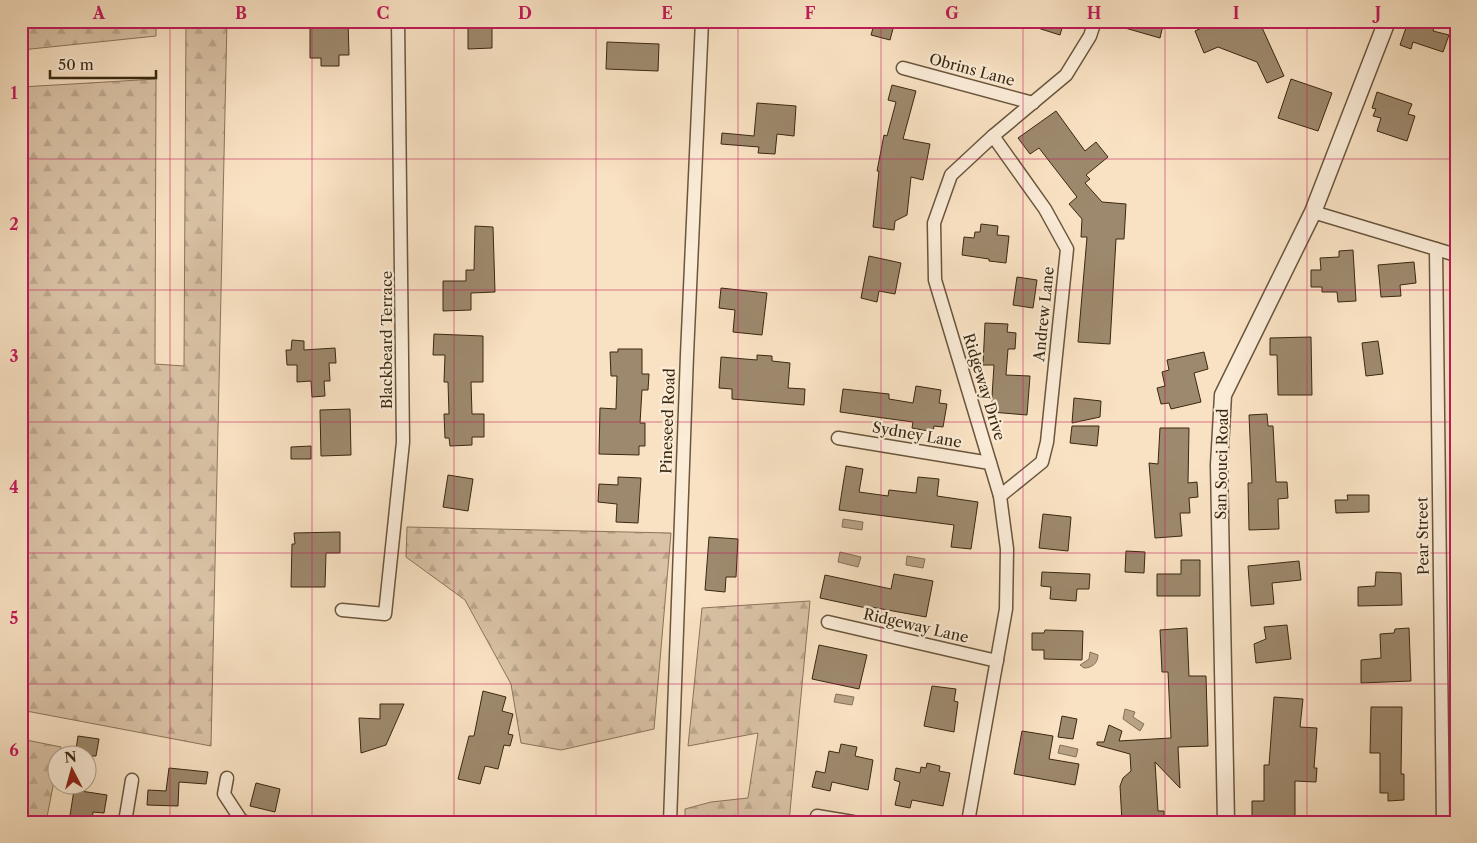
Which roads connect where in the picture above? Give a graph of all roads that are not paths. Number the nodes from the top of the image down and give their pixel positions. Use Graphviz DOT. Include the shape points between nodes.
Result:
graph roads {
  1 [pos="398,21"];
  2 [pos="702,21"];
  3 [pos="1095,21"];
  4 [pos="1387,21"];
  5 [pos="903,68"];
  6 [pos="1033,104"];
  7 [pos="993,136"];
  8 [pos="1313,212"];
  9 [pos="1436,249"];
  10 [pos="1456,255"];
  11 [pos="838,438"];
  12 [pos="990,463"];
  13 [pos="1000,496"];
  14 [pos="342,610"];
  15 [pos="828,622"];
  16 [pos="997,661"];
  17 [pos="227,778"];
  18 [pos="132,780"];
  19 [pos="817,816"];
  20 [pos="125,822"];
  21 [pos="245,822"];
  22 [pos="670,822"];
  23 [pos="853,822"];
  24 [pos="968,822"];
  25 [pos="1226,822"];
  26 [pos="1443,822"];
  1 -- 14 [label="street, Blackbeard Terrace" via="403,442 385,614"];
  2 -- 22 [label="street, Pineseed Road"];
  3 -- 6 [label="street, Ridgeway Drive" via="1090,36 1066,76"];
  4 -- 8 [label="street, San Souci Road"];
  5 -- 6 [label="street, Obrins Lane"];
  6 -- 7 [label="street, Ridgeway Drive"];
  7 -- 12 [label="street, Ridgeway Drive" via="951,175 934,223 935,280"];
  7 -- 13 [label="street, Andrew Lane" via="1045,209 1067,249 1047,442 1042,462"];
  8 -- 9 [label="street"];
  8 -- 25 [label="street, San Souci Road" via="1223,395 1219,465"];
  9 -- 10 [label="street"];
  9 -- 26 [label="street, Pear Street"];
  11 -- 12 [label="street, Sydney Lane"];
  12 -- 13 [label="street, Ridgeway Drive"];
  13 -- 16 [label="street, Ridgeway Drive" via="1007,566 1006,609"];
  15 -- 16 [label="street, Ridgeway Lane"];
  16 -- 24 [label="street, Ridgeway Drive"];
  17 -- 21 [label="street" via="224,794"];
  18 -- 20 [label="street"];
  19 -- 23 [label="street"];
}
